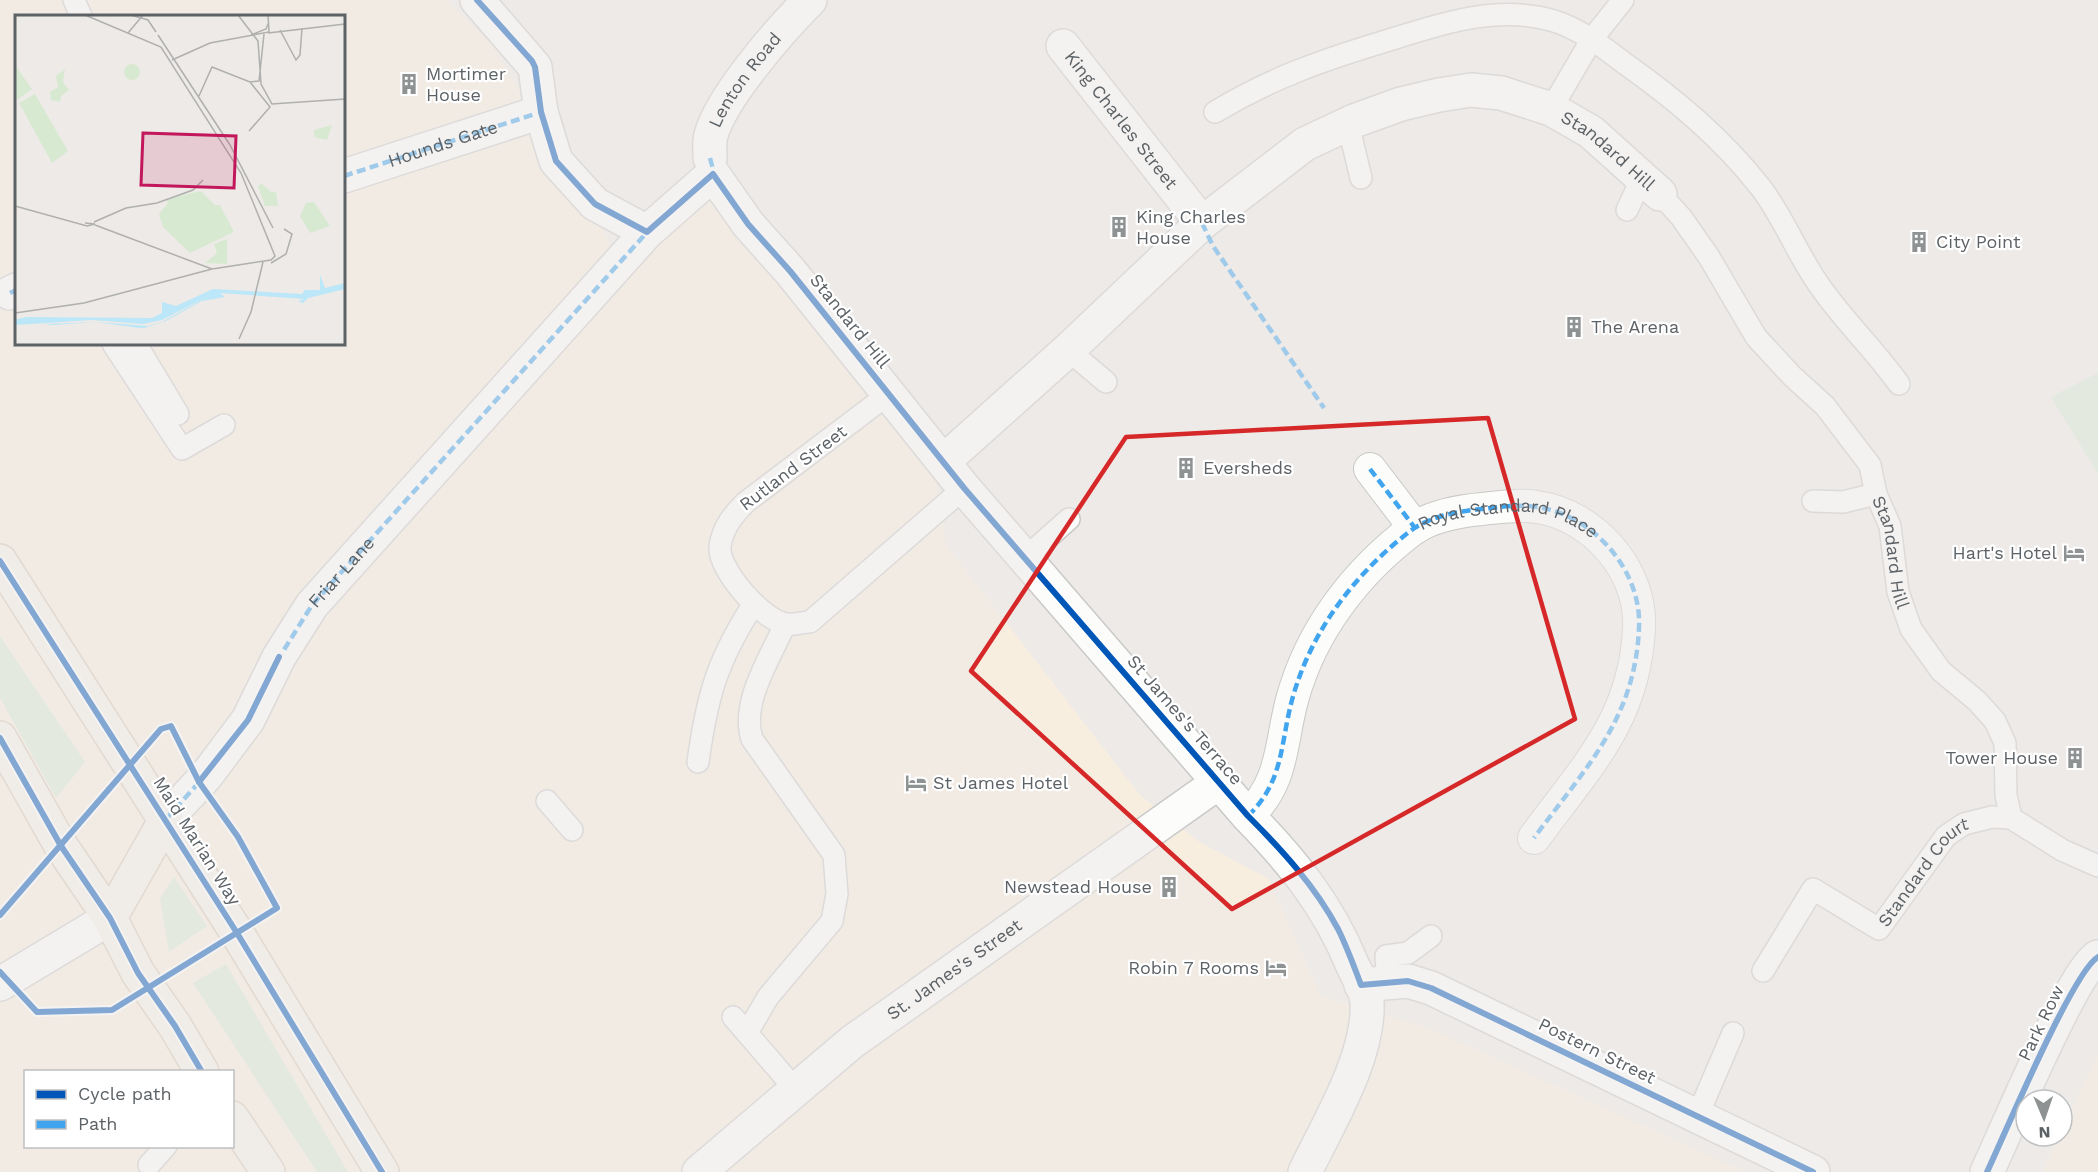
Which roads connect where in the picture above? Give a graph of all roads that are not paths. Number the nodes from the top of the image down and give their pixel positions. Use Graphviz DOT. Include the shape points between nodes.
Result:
graph roads {
  1 [pos="75,0"];
  2 [pos="477,0"];
  3 [pos="810,0"];
  4 [pos="1623,0"];
  5 [pos="81,15"];
  6 [pos="1592,39"];
  7 [pos="1063,46"];
  8 [pos="1551,109"];
  9 [pos="541,112"];
  10 [pos="1215,112"];
  11 [pos="1348,124"];
  12 [pos="711,166"];
  13 [pos="345,176"];
  14 [pos="1361,178"];
  15 [pos="1651,186"];
  16 [pos="1627,210"];
  17 [pos="1202,223"];
  18 [pos="647,232"];
  19 [pos="114,345"];
  20 [pos="137,345"];
  21 [pos="1068,350"];
  22 [pos="1106,382"];
  23 [pos="1899,384"];
  24 [pos="890,393"];
  25 [pos="178,414"];
  26 [pos="224,425"];
  27 [pos="944,461"];
  28 [pos="1370,469"];
  29 [pos="964,488"];
  30 [pos="1876,494"];
  31 [pos="1813,501"];
  32 [pos="1069,519"];
  33 [pos="1415,528"];
  34 [pos="1024,558"];
  35 [pos="0,561"];
  36 [pos="753,604"];
  37 [pos="785,624"];
  38 [pos="0,738"];
  39 [pos="698,762"];
  40 [pos="1219,782"];
  41 [pos="547,801"];
  42 [pos="1248,816"];
  43 [pos="2011,818"];
  44 [pos="166,819"];
  45 [pos="572,830"];
  46 [pos="1534,838"];
  47 [pos="2098,866"];
  48 [pos="110,918"];
  49 [pos="1431,936"];
  50 [pos="2098,957"];
  51 [pos="1763,971"];
  52 [pos="0,984"];
  53 [pos="1374,984"];
  54 [pos="733,1017"];
  55 [pos="747,1033"];
  56 [pos="1733,1033"];
  57 [pos="201,1070"];
  58 [pos="796,1090"];
  59 [pos="1697,1117"];
  60 [pos="234,1121"];
  61 [pos="163,1148"];
  62 [pos="149,1165"];
  63 [pos="268,1172"];
  64 [pos="382,1172"];
  65 [pos="699,1172"];
  66 [pos="1305,1172"];
  67 [pos="1813,1172"];
  68 [pos="1988,1172"];
  1 -- 5 [label="lane"];
  2 -- 9 [label="street" via="532,61"];
  3 -- 12 [label="street, Lenton Road" via="768,46 729,100 711,135"];
  4 -- 6 [label="lane"];
  6 -- 8 [label="lane"];
  6 -- 10 [label="lane" via="1555,21 1511,14 1486,15 1309,64 1255,87"];
  6 -- 23 [label="lane" via="1678,103 1730,152 1762,189 1818,284"];
  7 -- 17 [label="street, King Charles Street"];
  8 -- 11 [label="street, Standard Hill" via="1501,93 1471,90 1401,104"];
  8 -- 15 [label="street, Standard Hill" via="1591,132"];
  9 -- 13 [label="street, Hounds Gate"];
  9 -- 18 [label="street" via="556,161 595,204"];
  11 -- 14 [label="lane"];
  11 -- 17 [label="street, Standard Hill" via="1305,144"];
  12 -- 18 [label="street, Friar Lane"];
  12 -- 24 [label="street, Standard Hill" via="748,224"];
  15 -- 16 [label="lane"];
  15 -- 30 [label="lane, Standard Hill" via="1681,217 1709,257 1756,337 1826,406 1852,438 1870,465"];
  17 -- 21 [label="street, Standard Hill"];
  18 -- 44 [label="street, Friar Lane" via="312,605 279,657 248,720 206,776"];
  19 -- 26 [label="lane" via="182,448"];
  20 -- 25 [label="lane"];
  21 -- 22 [label="lane"];
  21 -- 27 [label="street, Standard Hill"];
  24 -- 27 [label="street, Standard Hill"];
  24 -- 36 [label="lane, Rutland Street" via="746,502 728,520 719,548 729,573"];
  27 -- 29 [label="street, Standard Hill"];
  28 -- 33 [label="street"];
  29 -- 34 [label="street, St James's Terrace"];
  29 -- 37 [label="lane" via="810,621"];
  30 -- 31 [label="lane" via="1843,502"];
  30 -- 43 [label="lane, Standard Hill" via="1890,526 1898,592 1911,629 1941,671 1995,721 2005,743 2006,795"];
  32 -- 34 [label="lane"];
  33 -- 42 [label="street, Royal Standard Place" via="1354,582 1330,615 1292,699 1279,765 1264,801"];
  33 -- 46 [label="street, Royal Standard Place" via="1457,511 1510,506 1537,507 1568,516 1606,543 1624,566 1636,597 1640,626 1625,702 1599,753"];
  34 -- 40 [label="street, St James's Terrace"];
  35 -- 44 [label="main road, Maid Marian Way"];
  36 -- 37 [label="lane, Rutland Street"];
  36 -- 39 [label="lane" via="730,639 706,706"];
  37 -- 55 [label="lane" via="751,705 750,731 834,855 837,894 832,921 768,997"];
  38 -- 48 [label="main road" via="61,846"];
  40 -- 42 [label="street, St James's Terrace"];
  40 -- 58 [label="street, St. James's Street" via="852,1042"];
  41 -- 45 [label="lane"];
  42 -- 53 [label="street, St James's Terrace" via="1286,854 1320,899"];
  43 -- 47 [label="lane" via="2062,850"];
  43 -- 51 [label="lane, Standard Court" via="1992,817 1964,824 1946,836 1879,929 1813,889"];
  44 -- 48 [label="main road, Friar Lane"];
  44 -- 64 [label="main road, Maid Marian Way"];
  48 -- 52 [label="street, Friar Lane"];
  48 -- 57 [label="main road" via="138,973"];
  49 -- 53 [label="lane" via="1408,953 1386,956"];
  50 -- 68 [label="street, Park Row" via="2087,966 2064,1009"];
  53 -- 59 [label="street, Postern Street" via="1407,981 1431,988"];
  53 -- 66 [label="street, St James's Terrace" via="1352,1073"];
  54 -- 55 [label="lane"];
  55 -- 58 [label="lane"];
  56 -- 59 [label="lane"];
  58 -- 65 [label="street, St. James's Street"];
  59 -- 67 [label="street, Postern Street"];
  60 -- 63 [label="main road"];
  61 -- 62 [label="lane"];
}
